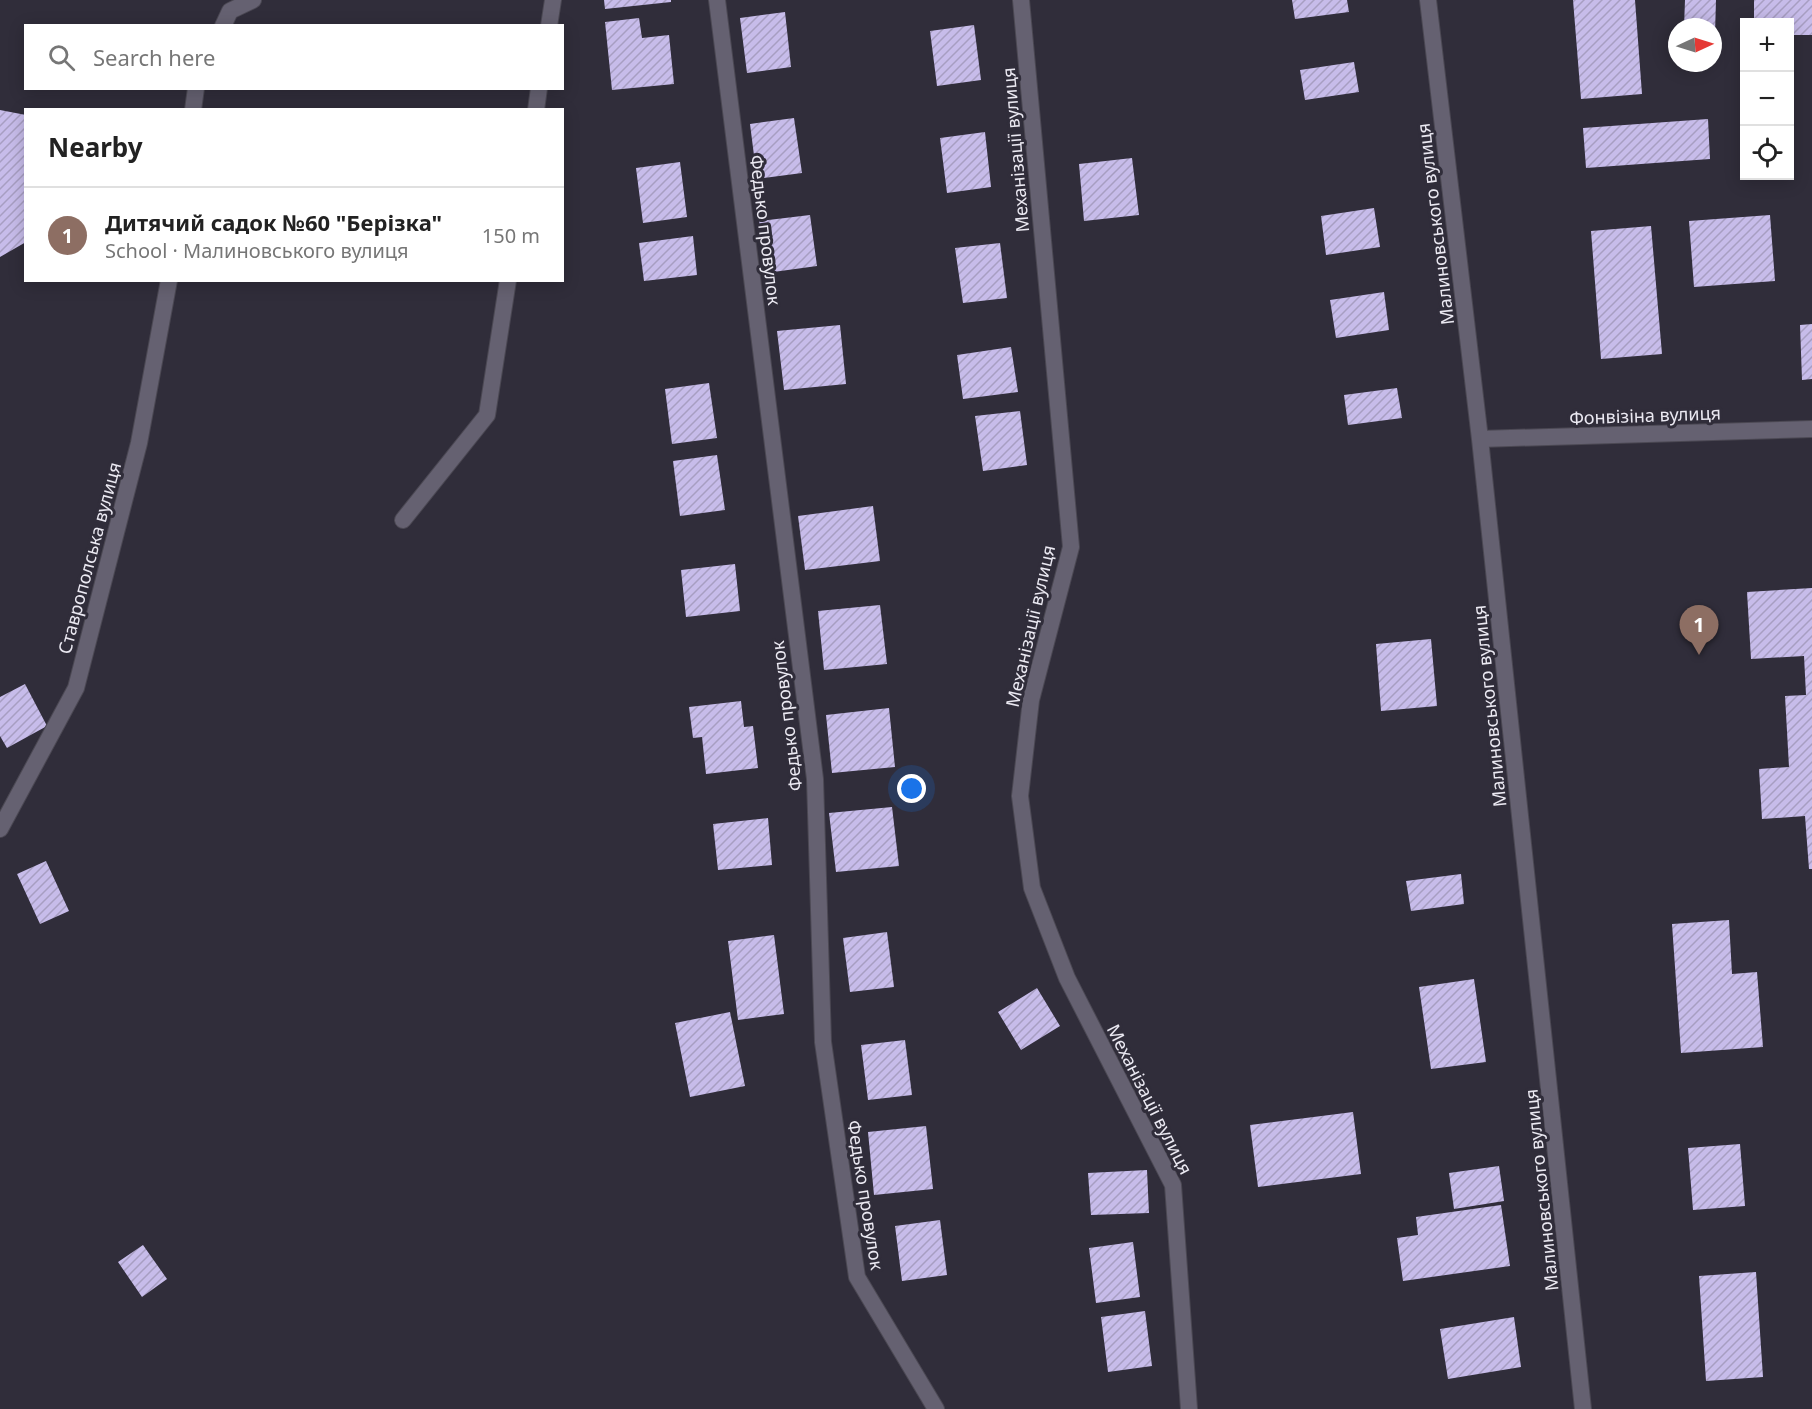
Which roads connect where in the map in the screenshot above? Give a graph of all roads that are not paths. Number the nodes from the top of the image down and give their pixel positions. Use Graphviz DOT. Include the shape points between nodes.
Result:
graph roads {
  1 [pos="253,0"];
  2 [pos="553,0"];
  3 [pos="717,0"];
  4 [pos="1021,0"];
  5 [pos="1428,0"];
  6 [pos="224,24"];
  7 [pos="549,24"];
  8 [pos="196,90"];
  9 [pos="539,90"];
  10 [pos="193,108"];
  11 [pos="536,108"];
  12 [pos="170,282"];
  13 [pos="508,282"];
  14 [pos="1812,429"];
  15 [pos="1480,439"];
  16 [pos="403,520"];
  17 [pos="0,829"];
  18 [pos="936,1409"];
  19 [pos="1189,1409"];
  20 [pos="1583,1409"];
  1 -- 6 [label="street" via="230,11"];
  2 -- 7 [label="street"];
  3 -- 18 [label="street, Федько провулок" via="815,779 823,1042 857,1277"];
  4 -- 19 [label="street, Механізації вулиця" via="1071,547 1031,700 1020,796 1032,888 1066,978 1173,1185"];
  5 -- 15 [label="street, Малиновського вулиця"];
  8 -- 10 [label="street"];
  9 -- 11 [label="street"];
  12 -- 17 [label="street, Ставрополська вулиця" via="139,443 76,688"];
  13 -- 16 [label="street" via="487,415"];
  14 -- 15 [label="street, Фонвізіна вулиця"];
  15 -- 20 [label="street, Малиновського вулиця"];
}
